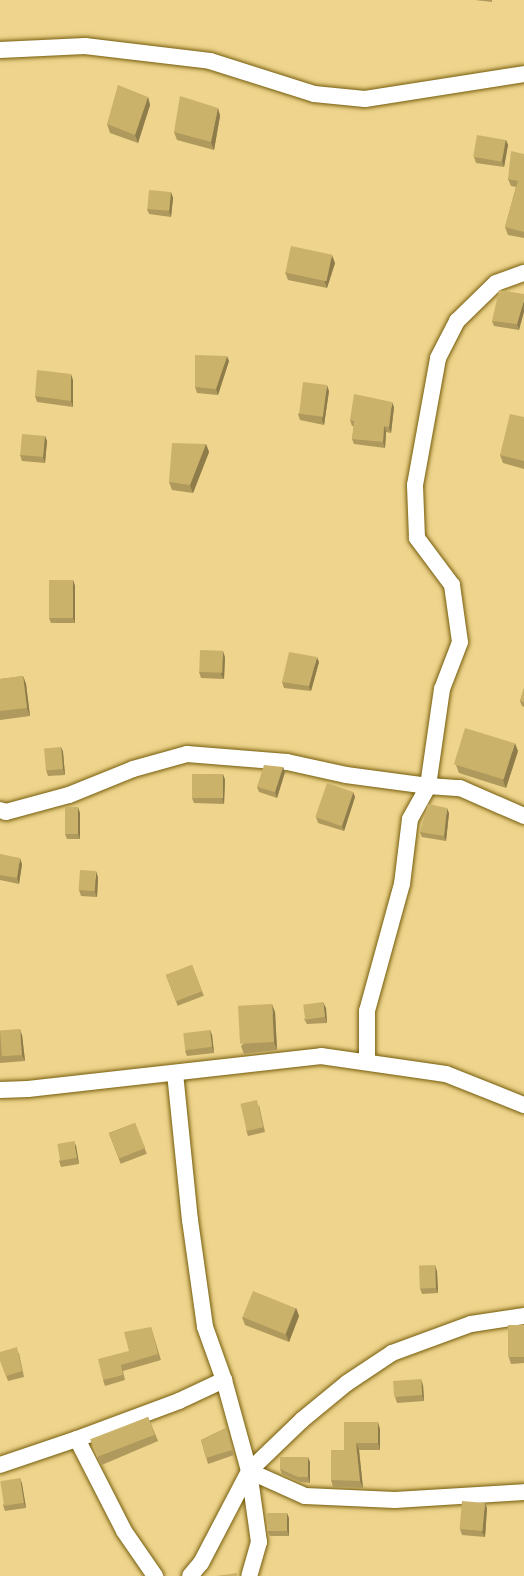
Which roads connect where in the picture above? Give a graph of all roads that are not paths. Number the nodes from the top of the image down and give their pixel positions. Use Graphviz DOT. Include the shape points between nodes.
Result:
graph roads {
  1 [pos="0,50"];
  2 [pos="524,74"];
  3 [pos="524,273"];
  4 [pos="428,786"];
  5 [pos="0,810"];
  6 [pos="524,816"];
  7 [pos="367,1062"];
  8 [pos="175,1073"];
  9 [pos="0,1090"];
  10 [pos="524,1105"];
  11 [pos="524,1316"];
  12 [pos="224,1380"];
  13 [pos="76,1439"];
  14 [pos="0,1465"];
  15 [pos="249,1471"];
  16 [pos="524,1492"];
  17 [pos="155,1576"];
  18 [pos="190,1576"];
  19 [pos="249,1576"];
  1 -- 2 [label="street" via="85,46 210,61 314,94 365,99"];
  3 -- 4 [label="street" via="496,283 457,321 438,358 415,485 417,538 452,585 459,642 442,689"];
  4 -- 5 [label="street" via="286,762 187,754 69,795 6,812"];
  4 -- 6 [label="street" via="460,788"];
  4 -- 7 [label="street" via="410,819 402,885 367,1011"];
  7 -- 8 [label="street" via="321,1056"];
  7 -- 10 [label="street" via="446,1074"];
  8 -- 9 [label="street"];
  8 -- 12 [label="street" via="198,1286 208,1336"];
  11 -- 15 [label="street" via="471,1324 392,1353 338,1390"];
  12 -- 13 [label="street"];
  12 -- 15 [label="street"];
  13 -- 14 [label="street"];
  13 -- 17 [label="street" via="124,1531"];
  15 -- 16 [label="street" via="305,1496 395,1500"];
  15 -- 18 [label="street" via="201,1563"];
  15 -- 19 [label="street" via="259,1542"];
}
